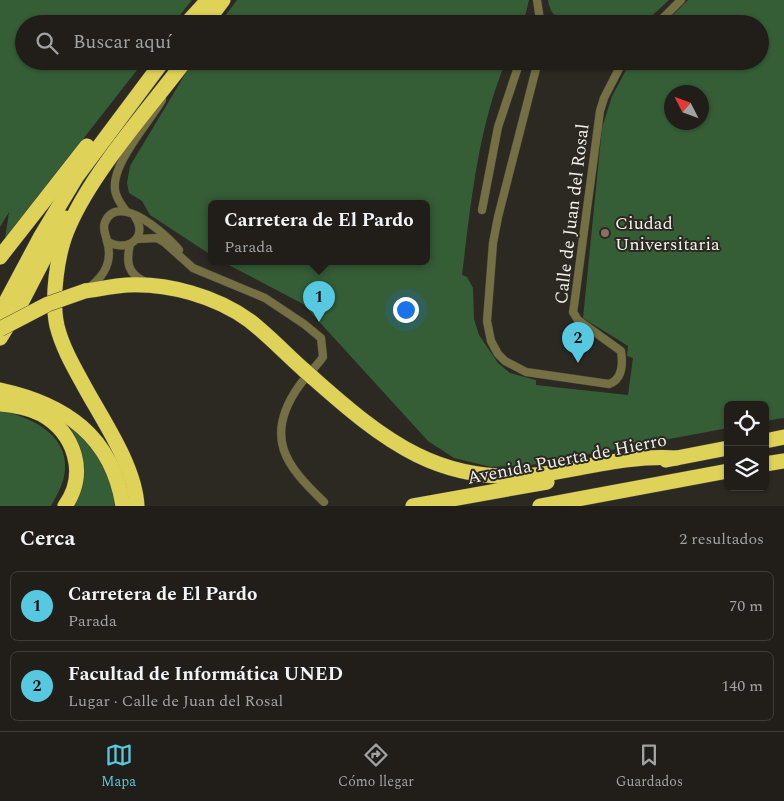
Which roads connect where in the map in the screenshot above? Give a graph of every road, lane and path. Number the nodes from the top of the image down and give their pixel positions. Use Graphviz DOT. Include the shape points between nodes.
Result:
graph roads {
  1 [pos="209,0"];
  2 [pos="224,0"];
  3 [pos="537,0"];
  4 [pos="681,0"];
  5 [pos="195,15"];
  6 [pos="198,15"];
  7 [pos="212,15"];
  8 [pos="216,15"];
  9 [pos="540,15"];
  10 [pos="667,15"];
  11 [pos="149,70"];
  12 [pos="157,70"];
  13 [pos="174,70"];
  14 [pos="175,70"];
  15 [pos="176,70"];
  16 [pos="517,70"];
  17 [pos="536,70"];
  18 [pos="618,70"];
  19 [pos="482,210"];
  20 [pos="126,211"];
  21 [pos="135,217"];
  22 [pos="108,241"];
  23 [pos="133,242"];
  24 [pos="0,258"];
  25 [pos="205,274"];
  26 [pos="172,288"];
  27 [pos="85,291"];
  28 [pos="0,313"];
  29 [pos="0,329"];
  30 [pos="0,338"];
  31 [pos="0,390"];
  32 [pos="0,404"];
  33 [pos="784,437"];
  34 [pos="769,440"];
  35 [pos="724,449"];
  36 [pos="676,458"];
  37 [pos="784,461"];
  38 [pos="769,463"];
  39 [pos="724,472"];
  40 [pos="578,499"];
  41 [pos="324,502"];
  42 [pos="65,506"];
  43 [pos="123,506"];
  44 [pos="137,506"];
  45 [pos="413,506"];
  46 [pos="540,506"];
  47 [pos="554,506"];
  1 -- 5 [label="highway"];
  1 -- 6 [label="highway"];
  2 -- 7 [label="highway"];
  2 -- 8 [label="highway"];
  3 -- 9 [label="street"];
  4 -- 10 [label="street"];
  11 -- 24 [label="highway"];
  12 -- 28 [label="highway" via="77,176"];
  13 -- 30 [label="highway" via="91,175"];
  14 -- 44 [label="highway" via="100,174 68,226 57,272 55,310 63,343 130,474"];
  15 -- 20 [label="street" via="152,117 120,164 116,194"];
  16 -- 19 [label="street" via="498,126"];
  17 -- 18 [label="street, Calle de Juan del Rosal" via="493,243 488,332 505,362 526,372 608,384 620,375 621,350 578,320 574,312 600,111"];
  20 -- 21 [label="street"];
  20 -- 22 [label="street" via="109,216 104,224"];
  21 -- 23 [label="street" via="139,225"];
  21 -- 25 [label="street" via="164,232"];
  22 -- 23 [label="street" via="114,246"];
  22 -- 27 [label="street" via="107,267 101,278"];
  23 -- 25 [label="street" via="157,238 183,261"];
  23 -- 26 [label="street" via="127,260 133,273 144,281"];
  25 -- 41 [label="street" via="265,298 321,338 323,357 289,402 284,414 282,441 290,466"];
  26 -- 27 [label="highway" via="128,285"];
  26 -- 36 [label="highway" via="231,309 360,419 393,443 427,460 457,470 530,475 639,457"];
  27 -- 29 [label="highway, bridge" via="48,304"];
  31 -- 43 [label="highway" via="39,400 58,409 87,432 116,476"];
  32 -- 42 [label="highway" via="41,414 56,424 64,435 76,457 78,470 73,492"];
  33 -- 34 [label="highway"];
  35 -- 36 [label="highway, Avenida Puerta de Hierro"];
  36 -- 45 [label="highway, Avenida Puerta de Hierro"];
  37 -- 38 [label="highway"];
  39 -- 40 [label="highway"];
  40 -- 46 [label="highway"];
  40 -- 47 [label="highway"];
}
